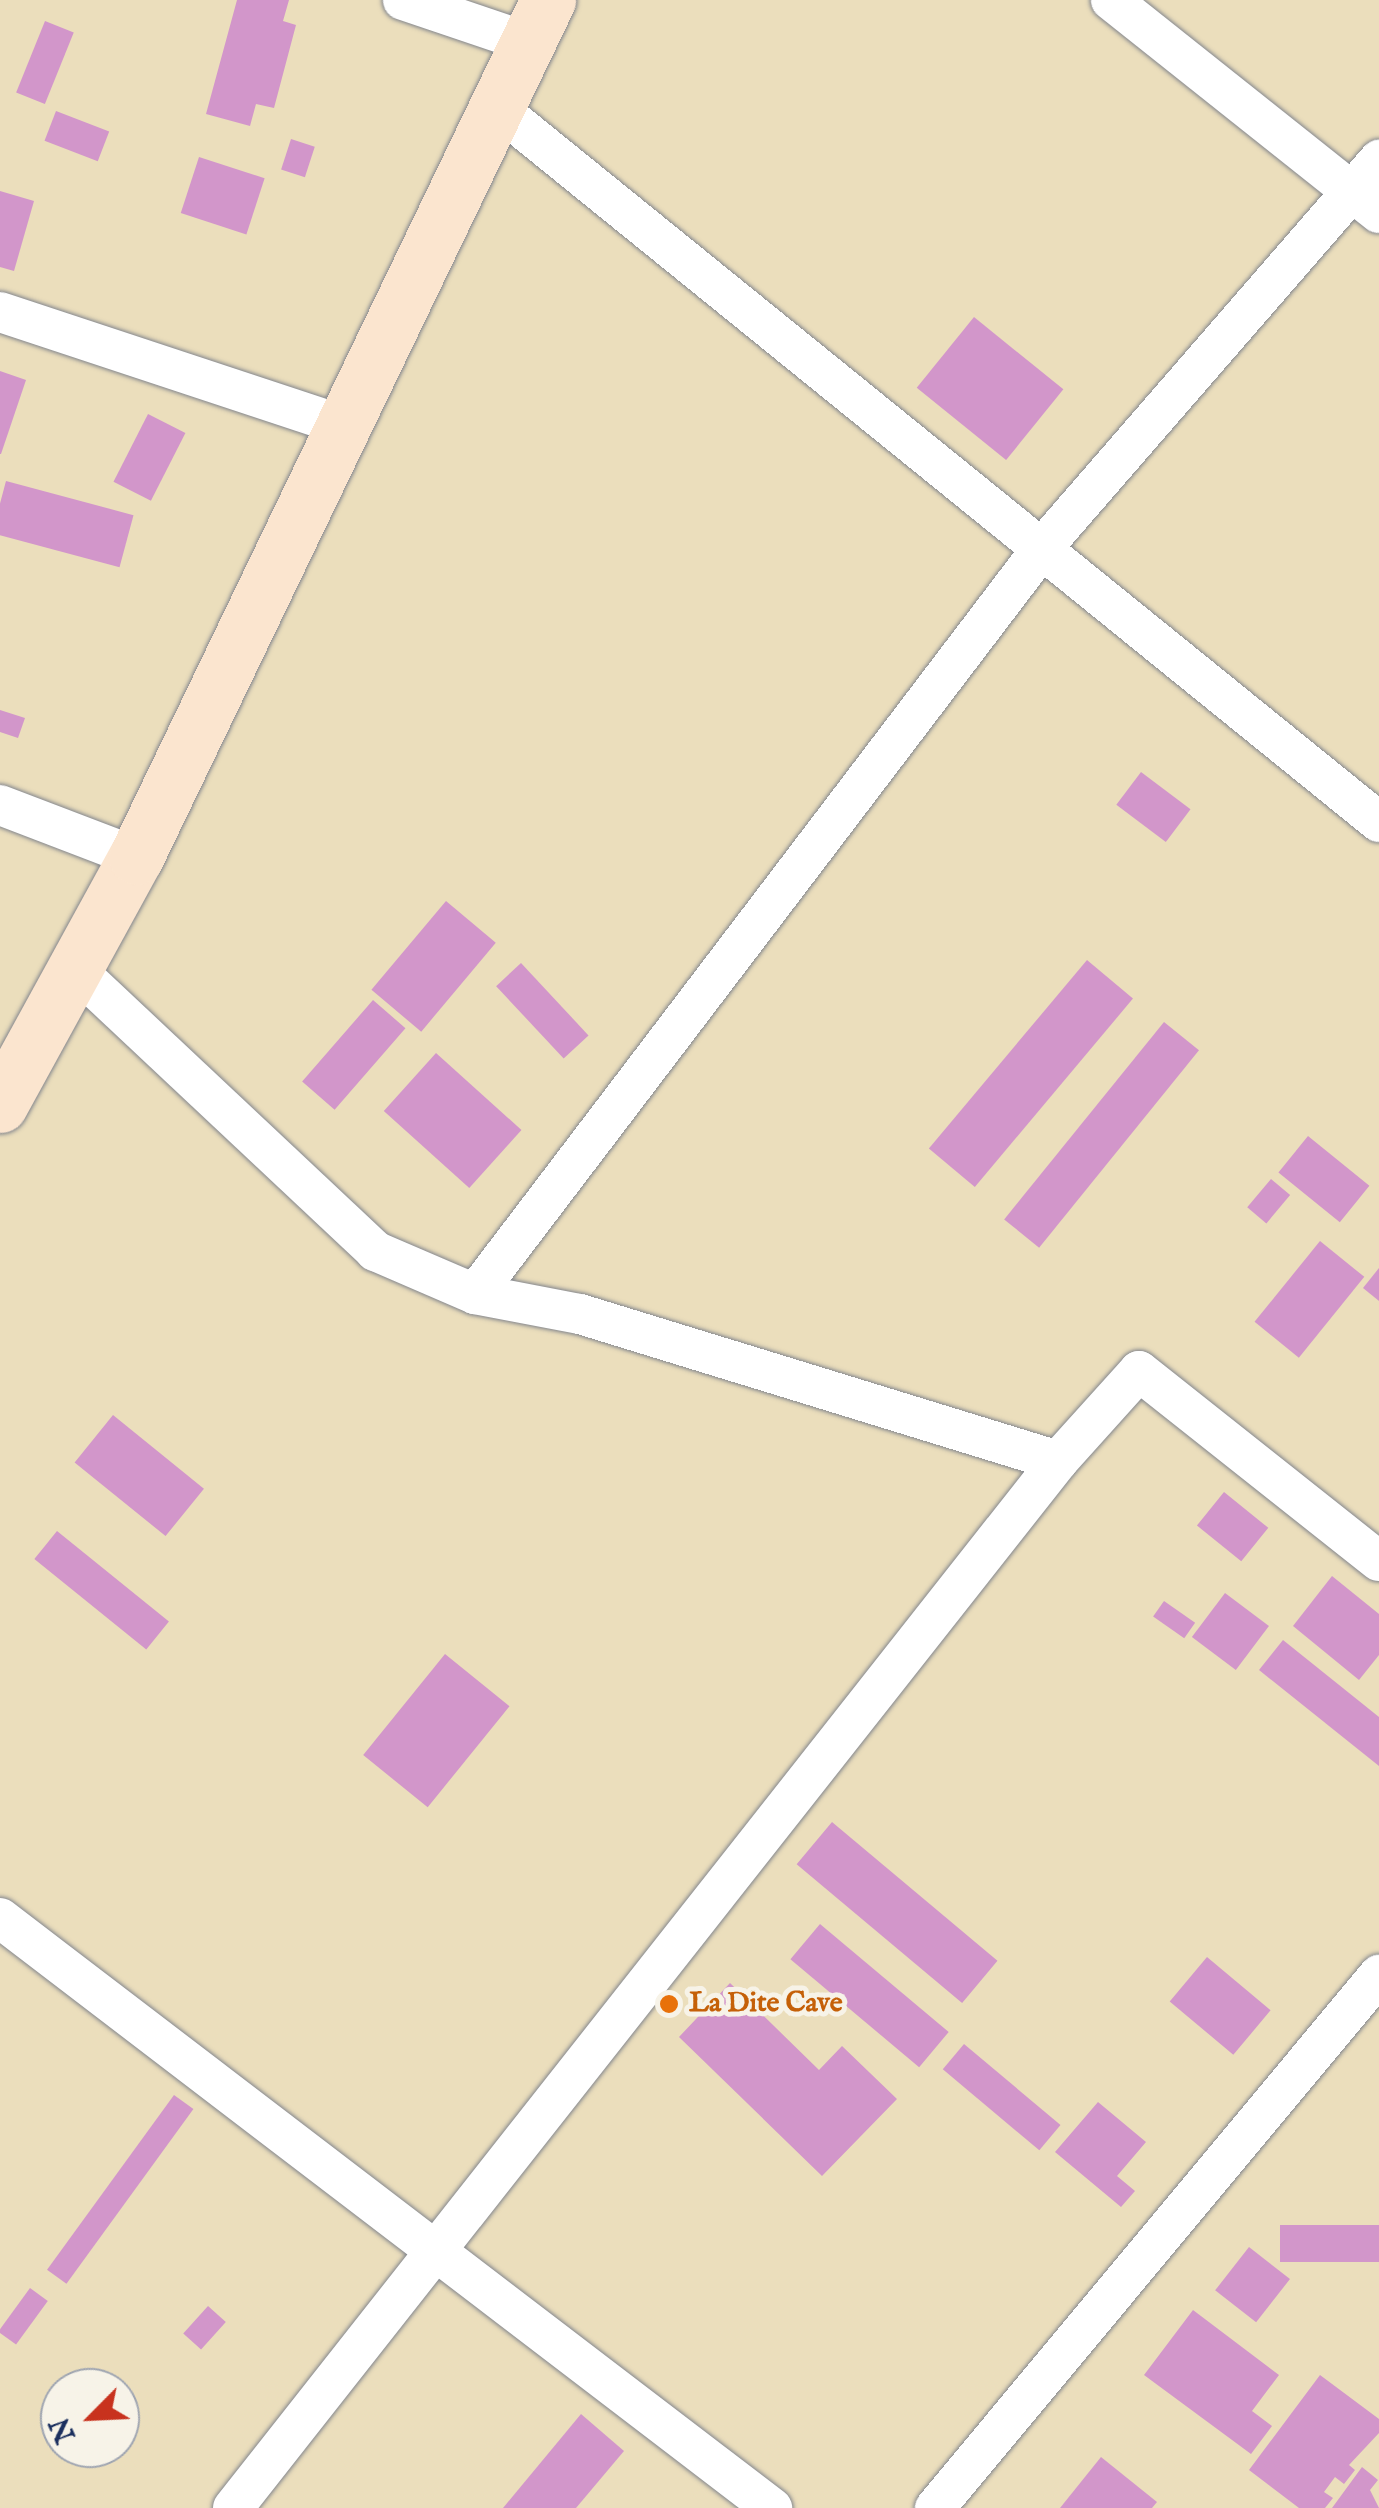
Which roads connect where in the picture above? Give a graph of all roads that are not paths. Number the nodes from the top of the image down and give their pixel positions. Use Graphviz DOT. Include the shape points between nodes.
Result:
graph roads {
  1 [pos="403,0"];
  2 [pos="1111,0"];
  3 [pos="538,21"];
  4 [pos="496,106"];
  5 [pos="1379,160"];
  6 [pos="1366,203"];
  7 [pos="0,312"];
  8 [pos="340,425"];
  9 [pos="1043,547"];
  10 [pos="0,805"];
  11 [pos="1379,822"];
  12 [pos="136,857"];
  13 [pos="73,967"];
  14 [pos="0,1105"];
  15 [pos="475,1294"];
  16 [pos="1058,1461"];
  17 [pos="1379,1561"];
  18 [pos="0,1918"];
  19 [pos="1379,1975"];
  20 [pos="437,2252"];
  21 [pos="234,2508"];
  22 [pos="772,2508"];
  23 [pos="936,2508"];
  1 -- 3 [label="street"];
  2 -- 6 [label="street"];
  3 -- 4 [label="main road"];
  4 -- 8 [label="main road"];
  4 -- 9 [label="street"];
  5 -- 6 [label="street"];
  6 -- 9 [label="street"];
  7 -- 8 [label="street"];
  8 -- 12 [label="main road"];
  9 -- 11 [label="street"];
  9 -- 15 [label="street"];
  10 -- 12 [label="street"];
  12 -- 13 [label="main road"];
  13 -- 14 [label="main road"];
  13 -- 15 [label="street" via="375,1251"];
  15 -- 16 [label="street" via="580,1314"];
  16 -- 17 [label="street" via="1139,1370"];
  16 -- 20 [label="street"];
  18 -- 20 [label="street"];
  19 -- 23 [label="street"];
  20 -- 21 [label="street"];
  20 -- 22 [label="street"];
}
